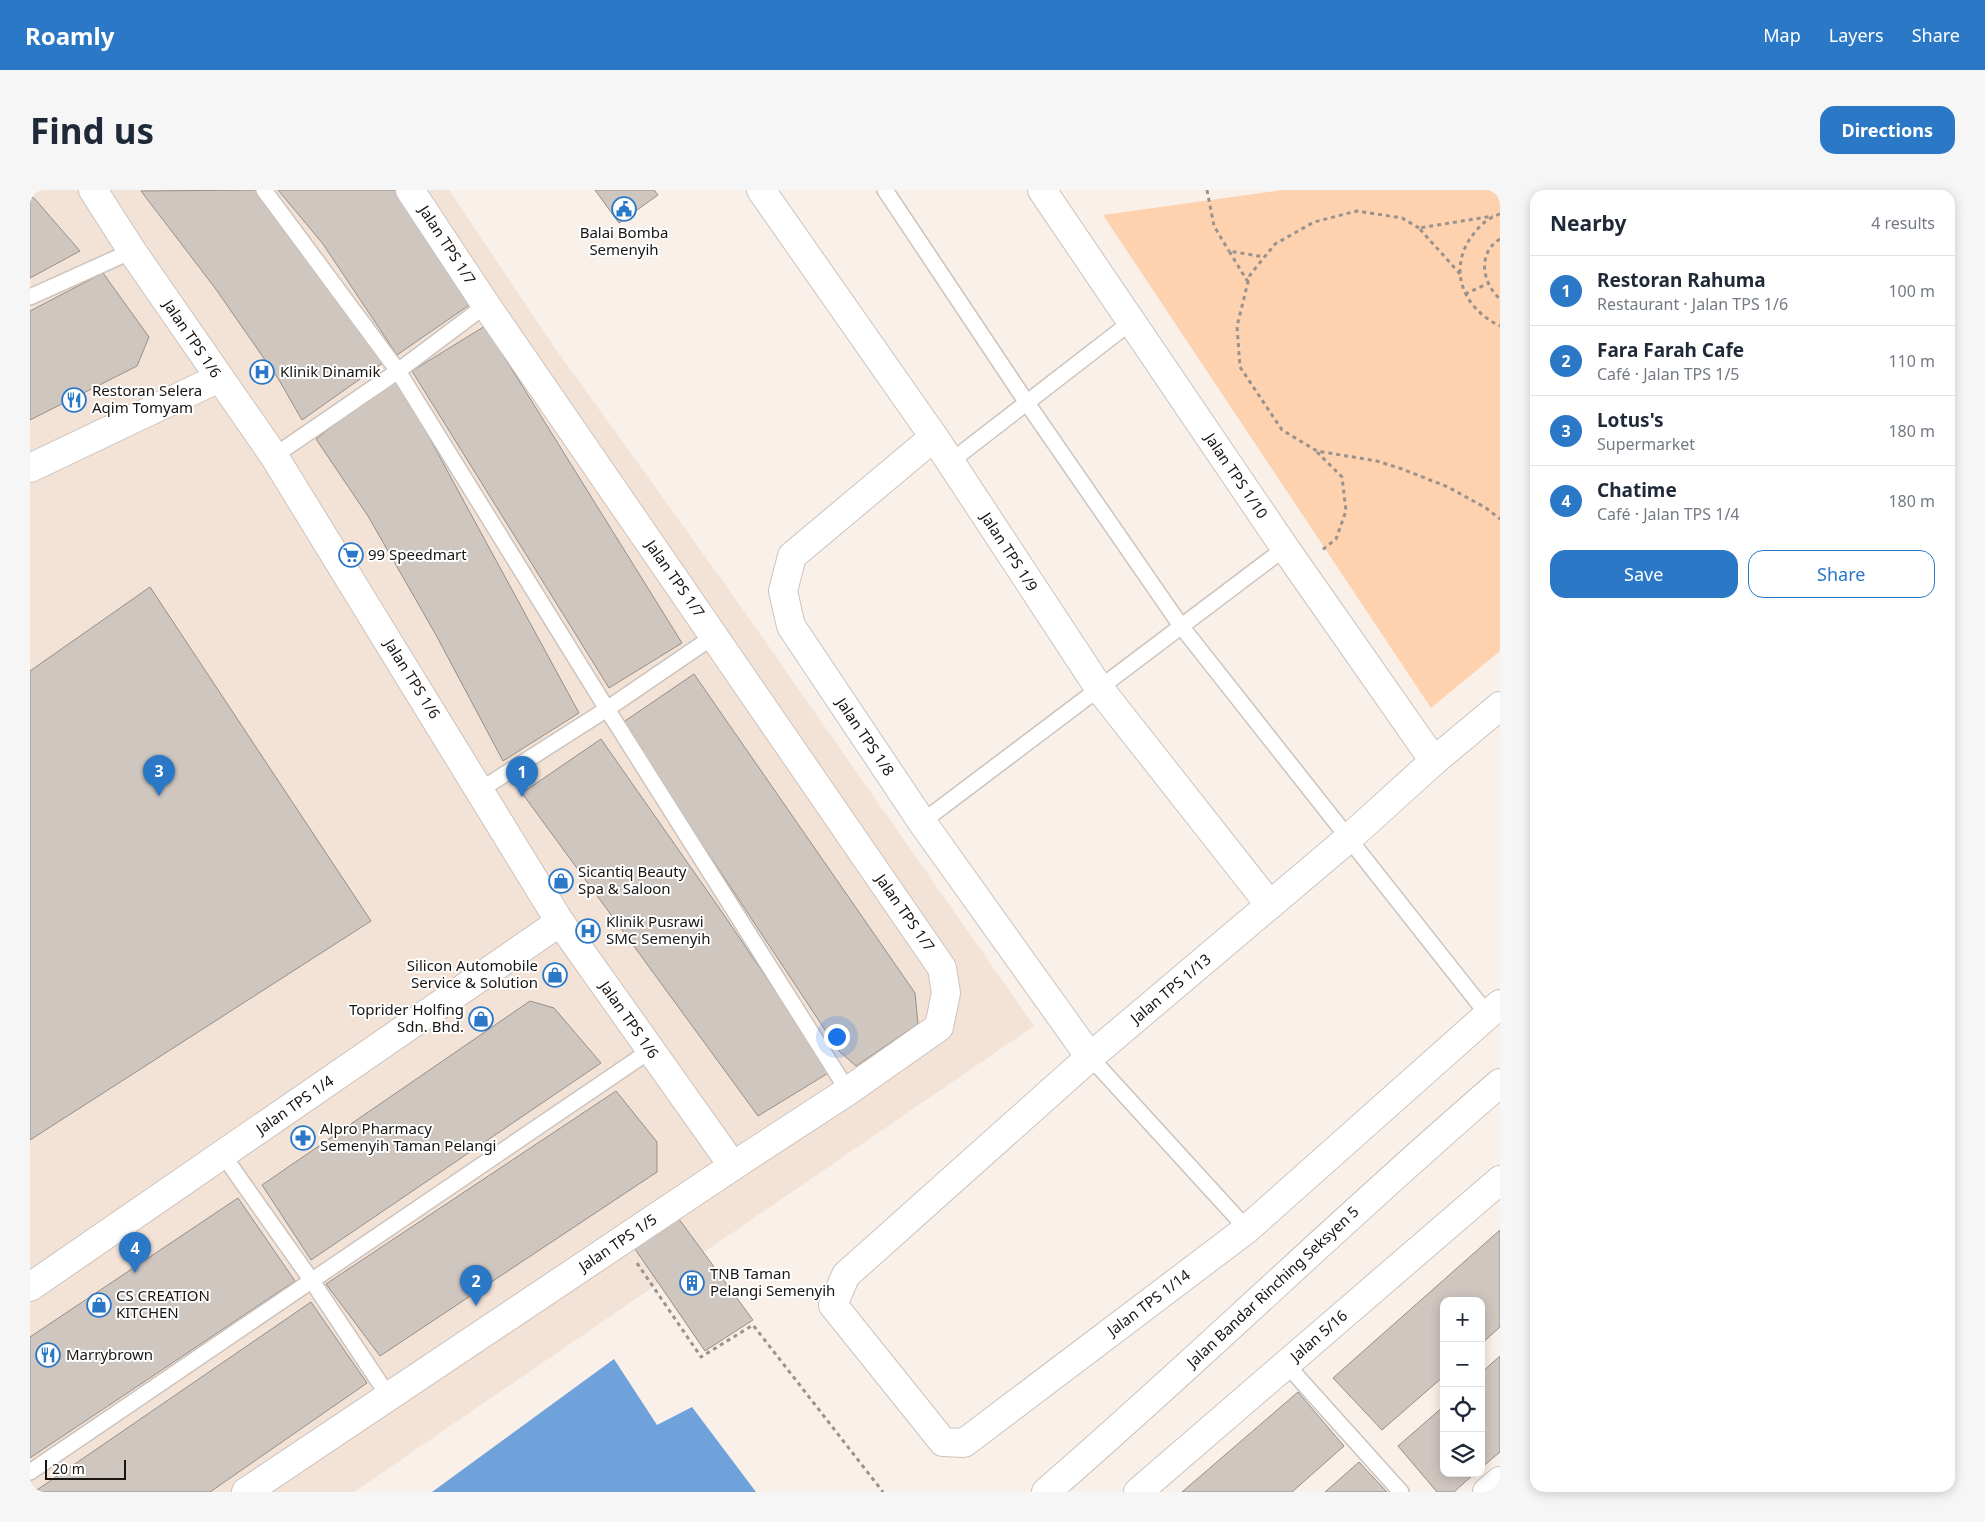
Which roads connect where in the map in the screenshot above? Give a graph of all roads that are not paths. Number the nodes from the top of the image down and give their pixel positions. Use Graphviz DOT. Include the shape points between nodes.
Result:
graph roads {
  1 [pos="93,190"];
  2 [pos="264,190"];
  3 [pos="410,190"];
  4 [pos="761,190"];
  5 [pos="885,190"];
  6 [pos="1045,190"];
  7 [pos="132,251"];
  8 [pos="30,297"];
  9 [pos="486,305"];
  10 [pos="1131,322"];
  11 [pos="398,371"];
  12 [pos="219,378"];
  13 [pos="1027,404"];
  14 [pos="934,437"];
  15 [pos="274,456"];
  16 [pos="950,462"];
  17 [pos="30,468"];
  18 [pos="1285,548"];
  19 [pos="1182,626"];
  20 [pos="714,636"];
  21 [pos="1099,688"];
  22 [pos="1500,706"];
  23 [pos="607,709"];
  24 [pos="1434,761"];
  25 [pos="480,790"];
  26 [pos="922,822"];
  27 [pos="1349,838"];
  28 [pos="1270,905"];
  29 [pos="560,922"];
  30 [pos="942,968"];
  31 [pos="1494,1010"];
  32 [pos="651,1050"];
  33 [pos="1090,1057"];
  34 [pos="1500,1083"];
  35 [pos="848,1092"];
  36 [pos="224,1155"];
  37 [pos="733,1166"];
  38 [pos="1500,1180"];
  39 [pos="1247,1229"];
  40 [pos="846,1275"];
  41 [pos="312,1280"];
  42 [pos="30,1287"];
  43 [pos="1286,1364"];
  44 [pos="389,1397"];
  45 [pos="30,1472"];
  46 [pos="1500,1481"];
  47 [pos="246,1492"];
  48 [pos="1046,1492"];
  49 [pos="1138,1492"];
  50 [pos="1401,1492"];
  51 [pos="1487,1492"];
  1 -- 7 [label="street, Jalan TPS 1/6"];
  2 -- 11 [label="lane"];
  3 -- 9 [label="street, Jalan TPS 1/7"];
  4 -- 14 [label="street, Jalan TPS 1/9"];
  5 -- 13 [label="lane"];
  6 -- 10 [label="street, Jalan TPS 1/10"];
  7 -- 8 [label="lane"];
  7 -- 12 [label="street, Jalan TPS 1/6"];
  9 -- 11 [label="lane"];
  9 -- 20 [label="street, Jalan TPS 1/7"];
  10 -- 13 [label="lane"];
  10 -- 18 [label="street, Jalan TPS 1/10"];
  11 -- 15 [label="lane"];
  11 -- 23 [label="lane"];
  12 -- 15 [label="street, Jalan TPS 1/6"];
  12 -- 17 [label="street"];
  13 -- 16 [label="lane"];
  13 -- 19 [label="lane"];
  14 -- 16 [label="street, Jalan TPS 1/9"];
  14 -- 26 [label="street, Jalan TPS 1/8" via="792,556 783,591 791,626"];
  15 -- 25 [label="street, Jalan TPS 1/6"];
  16 -- 21 [label="street, Jalan TPS 1/9"];
  18 -- 19 [label="lane"];
  18 -- 24 [label="street, Jalan TPS 1/10"];
  19 -- 21 [label="lane"];
  19 -- 27 [label="lane"];
  20 -- 23 [label="lane"];
  20 -- 30 [label="street, Jalan TPS 1/7"];
  21 -- 26 [label="lane"];
  21 -- 28 [label="street, Jalan TPS 1/9"];
  22 -- 24 [label="street, Jalan TPS 1/13"];
  23 -- 25 [label="lane"];
  23 -- 35 [label="lane"];
  24 -- 27 [label="street, Jalan TPS 1/13"];
  25 -- 29 [label="street, Jalan TPS 1/6"];
  26 -- 33 [label="street, Jalan TPS 1/8"];
  27 -- 28 [label="street, Jalan TPS 1/13"];
  27 -- 31 [label="lane"];
  28 -- 33 [label="street, Jalan TPS 1/13"];
  29 -- 32 [label="street, Jalan TPS 1/6"];
  29 -- 36 [label="street, Jalan TPS 1/4"];
  30 -- 35 [label="street, Jalan TPS 1/5" via="946,993 939,1027"];
  31 -- 39 [label="street, Jalan TPS 1/14"];
  32 -- 37 [label="street, Jalan TPS 1/6"];
  32 -- 41 [label="lane"];
  33 -- 39 [label="lane"];
  33 -- 40 [label="street, Jalan TPS 1/13"];
  34 -- 48 [label="street, Jalan Bandar Rinching Seksyen 5"];
  35 -- 37 [label="street, Jalan TPS 1/5"];
  36 -- 41 [label="lane"];
  36 -- 42 [label="street, Jalan TPS 1/4"];
  37 -- 44 [label="street, Jalan TPS 1/5"];
  38 -- 43 [label="street, Jalan 5/16"];
  39 -- 40 [label="street, Jalan TPS 1/14" via="964,1443 943,1442 833,1305"];
  41 -- 44 [label="lane"];
  41 -- 45 [label="lane"];
  43 -- 49 [label="street, Jalan 5/16"];
  43 -- 50 [label="lane"];
  44 -- 47 [label="street, Jalan TPS 1/5"];
  46 -- 51 [label="street"];
}
